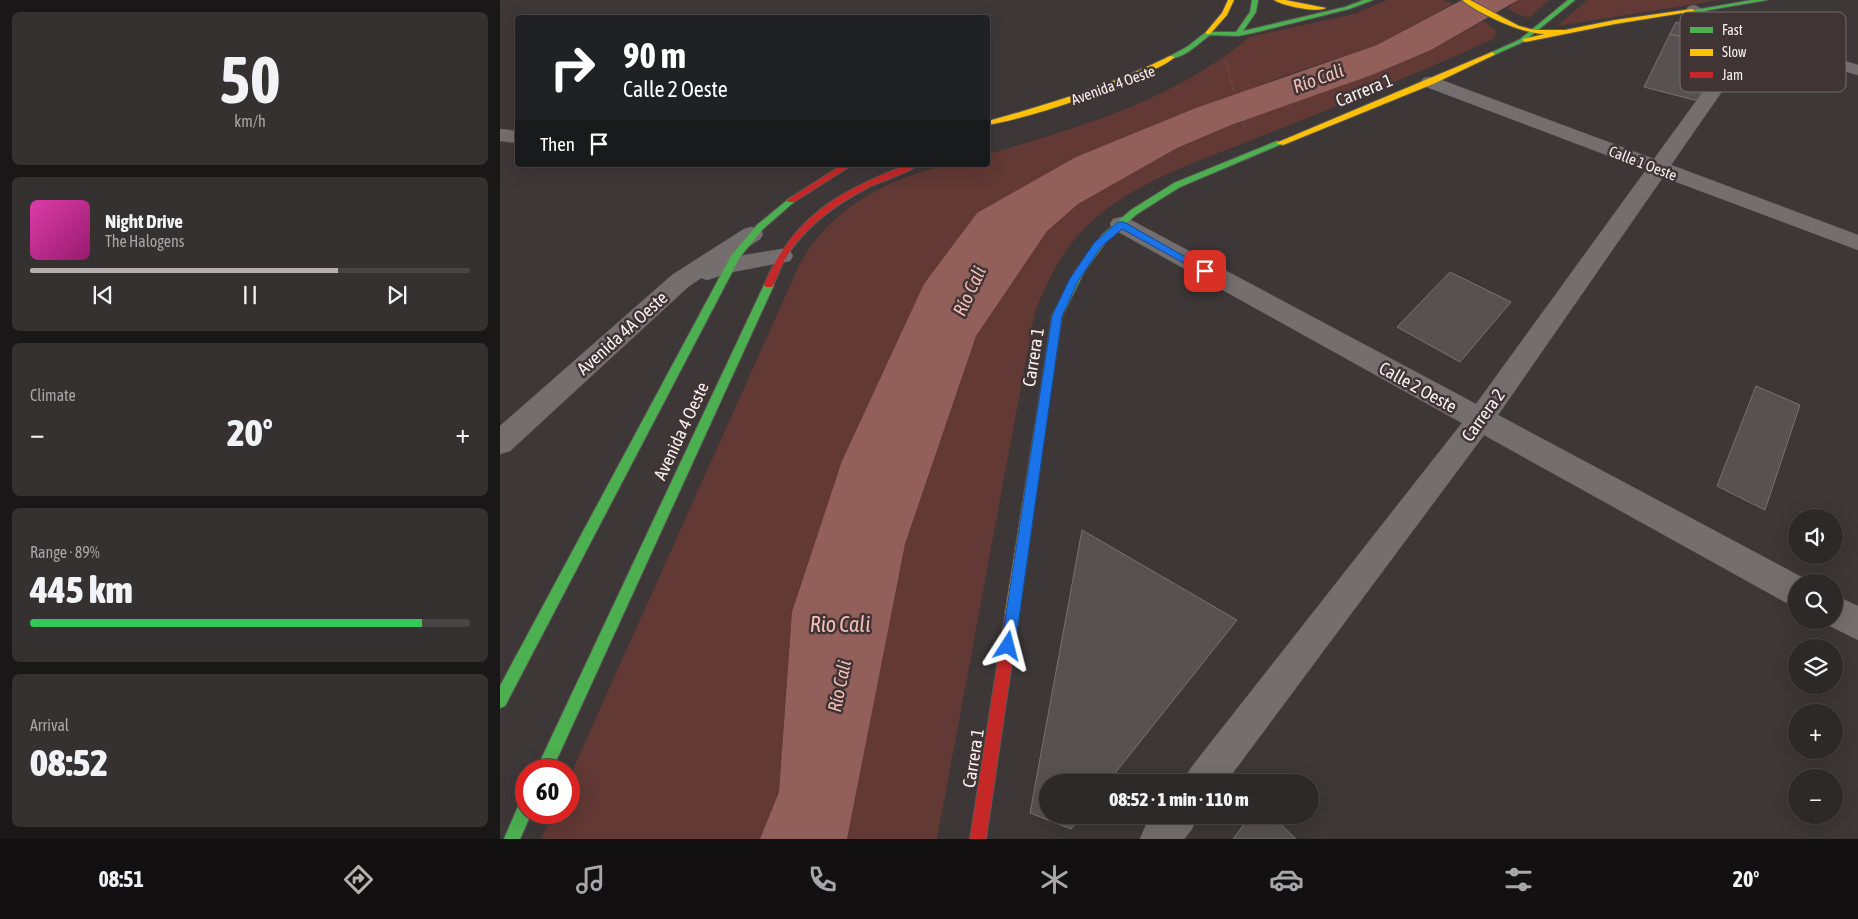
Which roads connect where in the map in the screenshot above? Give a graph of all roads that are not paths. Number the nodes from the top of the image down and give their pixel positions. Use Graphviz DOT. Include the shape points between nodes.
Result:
graph roads {
  1 [pos="1231,0"];
  2 [pos="1255,0"];
  3 [pos="1277,0"];
  4 [pos="1370,0"];
  5 [pos="1465,0"];
  6 [pos="1572,0"];
  7 [pos="1764,0"];
  8 [pos="1347,8"];
  9 [pos="1694,10"];
  10 [pos="1680,12"];
  11 [pos="1682,12"];
  12 [pos="1698,12"];
  13 [pos="1533,32"];
  14 [pos="1565,32"];
  15 [pos="1208,33"];
  16 [pos="1238,34"];
  17 [pos="1521,41"];
  18 [pos="1224,51"];
  19 [pos="1846,66"];
  20 [pos="1858,70"];
  21 [pos="1430,82"];
  22 [pos="1711,92"];
  23 [pos="990,122"];
  24 [pos="500,135"];
  25 [pos="515,137"];
  26 [pos="844,167"];
  27 [pos="909,167"];
  28 [pos="1656,169"];
  29 [pos="1121,224"];
  30 [pos="752,234"];
  31 [pos="1858,243"];
  32 [pos="782,256"];
  33 [pos="730,265"];
  34 [pos="680,281"];
  35 [pos="1479,420"];
  36 [pos="500,443"];
  37 [pos="1788,587"];
  38 [pos="1843,616"];
  39 [pos="1858,624"];
  40 [pos="500,701"];
  41 [pos="549,759"];
  42 [pos="1209,774"];
  43 [pos="519,824"];
  44 [pos="1171,824"];
  45 [pos="512,839"];
  46 [pos="978,839"];
  47 [pos="1160,839"];
  1 -- 15 [label="main road, Avenida 4 Oeste" via="1220,22"];
  2 -- 16 [label="main road" via="1253,12"];
  3 -- 8 [label="main road" via="1305,7"];
  4 -- 8 [label="main road"];
  5 -- 13 [label="main road"];
  6 -- 13 [label="main road, Carrera 1"];
  7 -- 9 [label="main road"];
  8 -- 16 [label="main road"];
  9 -- 11 [label="main road"];
  9 -- 12 [label="street"];
  10 -- 14 [label="main road"];
  13 -- 14 [label="main road"];
  13 -- 17 [label="main road, Carrera 1"];
  14 -- 17 [label="main road"];
  15 -- 16 [label="main road"];
  15 -- 23 [label="main road, Avenida 4 Oeste" via="1157,65 1120,81 1062,103"];
  16 -- 18 [label="main road"];
  17 -- 21 [label="main road, Carrera 1"];
  19 -- 20 [label="street"];
  21 -- 28 [label="street, Calle 1 Oeste"];
  21 -- 29 [label="main road, Carrera 1" via="1177,185 1144,204"];
  22 -- 28 [label="street, Carrera 2"];
  24 -- 25 [label="street"];
  26 -- 30 [label="main road, Avenida 4 Oeste" via="814,183 779,208"];
  27 -- 32 [label="main road, Avenida 4 Oeste" via="868,183 831,205 798,234"];
  28 -- 31 [label="street, Calle 1 Oeste"];
  28 -- 35 [label="street, Carrera 2"];
  29 -- 35 [label="street, Calle 2 Oeste"];
  29 -- 46 [label="main road, Carrera 1" via="1098,245 1073,280 1057,316"];
  30 -- 33 [label="main road, Avenida 4 Oeste"];
  30 -- 34 [label="street, Avenida 4A Oeste"];
  32 -- 33 [label="street"];
  32 -- 41 [label="main road, Avenida 4 Oeste"];
  33 -- 34 [label="street"];
  33 -- 40 [label="main road, Avenida 4 Oeste"];
  34 -- 36 [label="street, Avenida 4A Oeste"];
  35 -- 37 [label="street, Calle 2 Oeste"];
  35 -- 42 [label="street, Carrera 2"];
  38 -- 39 [label="street"];
  43 -- 45 [label="main road"];
  44 -- 47 [label="street"];
}
